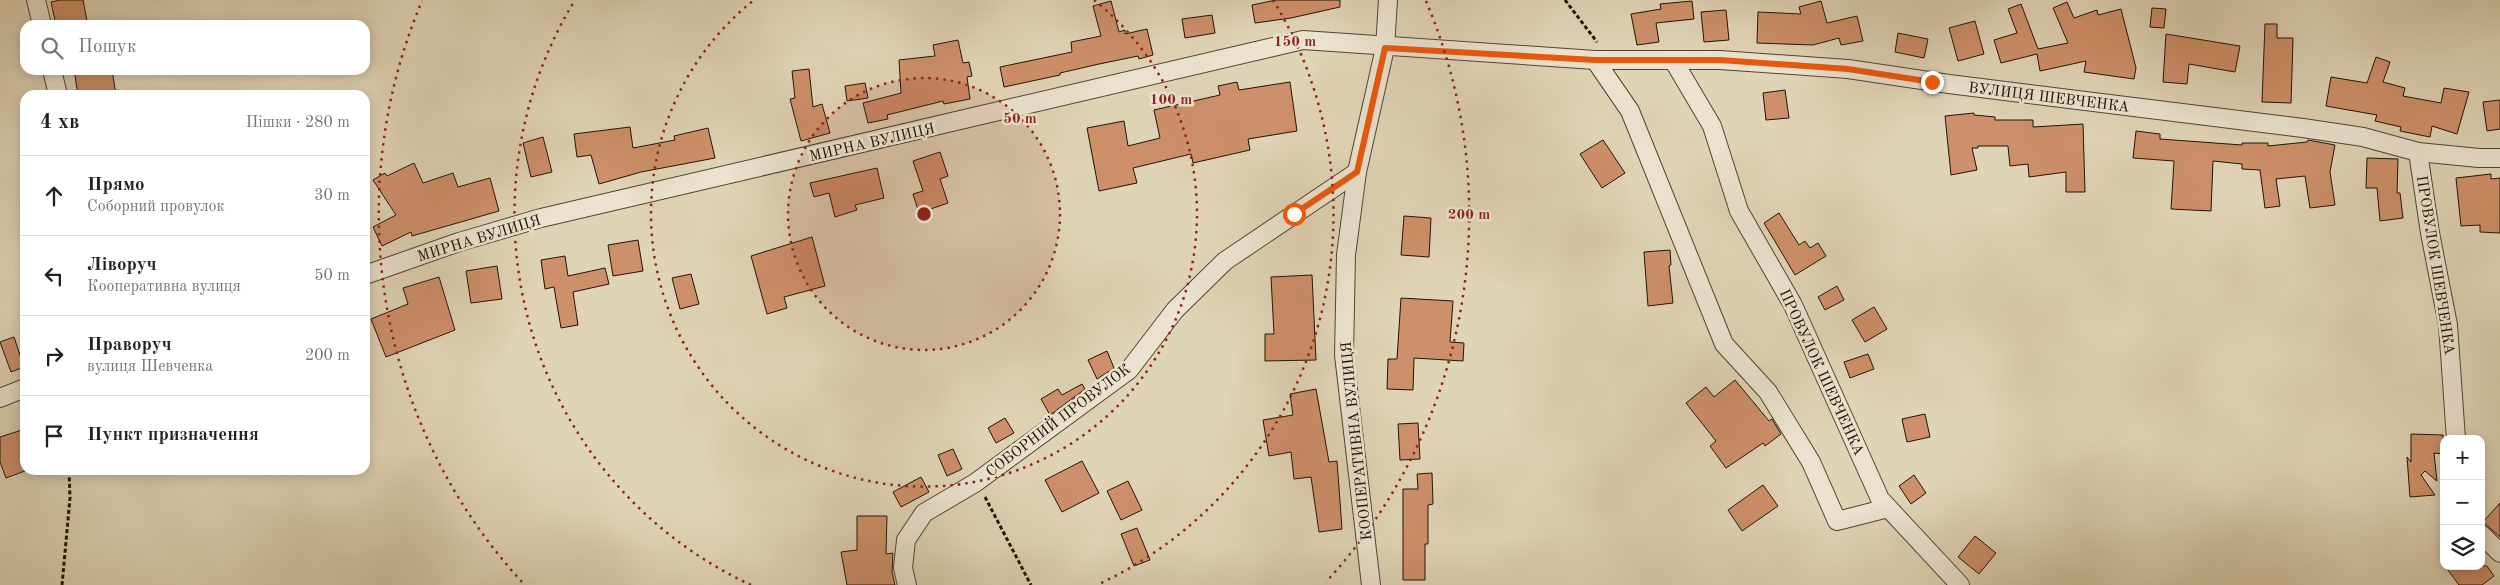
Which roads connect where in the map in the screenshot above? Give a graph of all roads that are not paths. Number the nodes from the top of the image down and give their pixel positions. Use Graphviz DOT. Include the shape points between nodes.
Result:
graph roads {
  1 [pos="36,0"];
  2 [pos="1388,0"];
  3 [pos="41,20"];
  4 [pos="1385,48"];
  5 [pos="1595,60"];
  6 [pos="1672,60"];
  7 [pos="53,75"];
  8 [pos="57,90"];
  9 [pos="2418,152"];
  10 [pos="2500,158"];
  11 [pos="1357,172"];
  12 [pos="370,273"];
  13 [pos="20,390"];
  14 [pos="0,398"];
  15 [pos="2456,435"];
  16 [pos="1888,508"];
  17 [pos="2485,538"];
  18 [pos="2500,553"];
  19 [pos="907,585"];
  20 [pos="1371,585"];
  21 [pos="1960,585"];
  1 -- 3 [label="street"];
  2 -- 4 [label="street, КООПЕРАТИВНА ВУЛИЦЯ"];
  4 -- 5 [label="street, ВУЛИЦЯ ШЕВЧЕНКА"];
  4 -- 11 [label="street, КООПЕРАТИВНА ВУЛИЦЯ"];
  4 -- 12 [label="street, МИРНА ВУЛИЦЯ" via="1303,40 541,218"];
  5 -- 6 [label="street, ВУЛИЦЯ ШЕВЧЕНКА"];
  5 -- 16 [label="street" via="1630,110 1724,344 1768,392 1811,462 1837,521"];
  6 -- 9 [label="street, ВУЛИЦЯ ШЕВЧЕНКА" via="1848,69 2303,128 2363,137"];
  6 -- 16 [label="street, ПРОВУЛОК ШЕВЧЕНКА" via="1712,126 1739,211 1793,305 1880,499"];
  7 -- 8 [label="street"];
  9 -- 10 [label="street, ВУЛИЦЯ ШЕВЧЕНКА"];
  9 -- 15 [label="street, ПРОВУЛОК ШЕВЧЕНКА" via="2448,324"];
  11 -- 19 [label="street, СОБОРНИЙ ПРОВУЛОК" via="1225,261 1175,310 1128,370 977,481 924,513 906,540 903,568"];
  11 -- 20 [label="street, КООПЕРАТИВНА ВУЛИЦЯ" via="1346,255 1344,355"];
  13 -- 14 [label="street"];
  16 -- 21 [label="street, ПРОВУЛОК ШЕВЧЕНКА"];
  17 -- 18 [label="street"];
}
